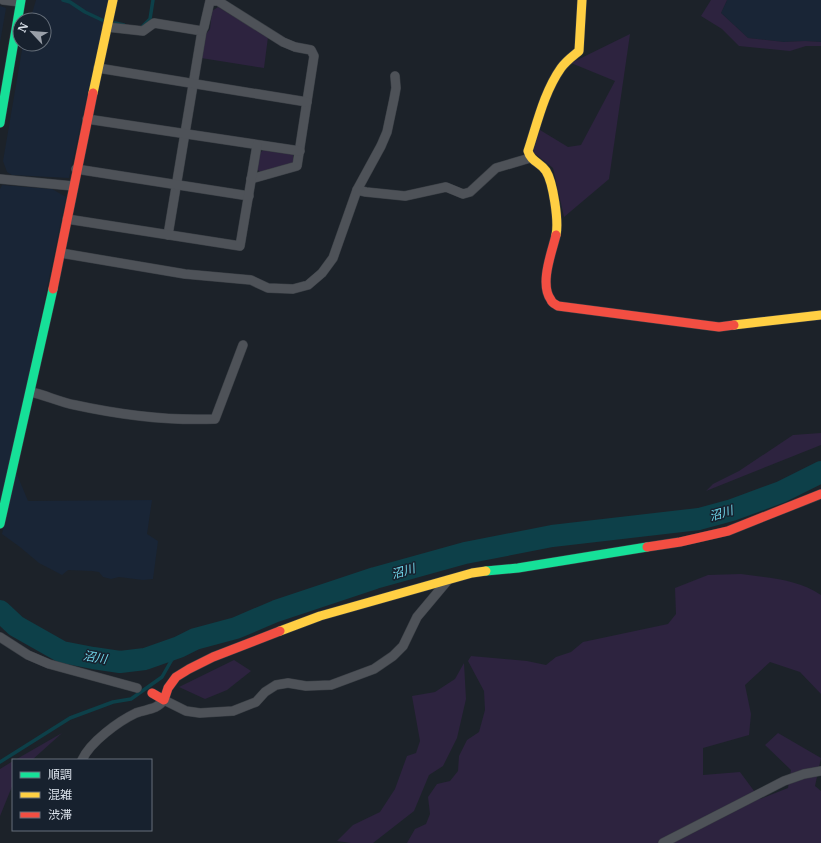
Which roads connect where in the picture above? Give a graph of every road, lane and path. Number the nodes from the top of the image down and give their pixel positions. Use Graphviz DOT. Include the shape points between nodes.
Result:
graph roads {
  1 [pos="3,0"];
  2 [pos="113,0"];
  3 [pos="582,0"];
  4 [pos="21,1"];
  5 [pos="107,27"];
  6 [pos="202,31"];
  7 [pos="98,68"];
  8 [pos="395,76"];
  9 [pos="193,84"];
  10 [pos="307,102"];
  11 [pos="87,119"];
  12 [pos="0,123"];
  13 [pos="185,134"];
  14 [pos="257,145"];
  15 [pos="300,151"];
  16 [pos="530,158"];
  17 [pos="76,169"];
  18 [pos="0,179"];
  19 [pos="251,179"];
  20 [pos="176,185"];
  21 [pos="73,186"];
  22 [pos="357,190"];
  23 [pos="248,196"];
  24 [pos="67,219"];
  25 [pos="168,235"];
  26 [pos="61,253"];
  27 [pos="821,315"];
  28 [pos="243,345"];
  29 [pos="31,392"];
  30 [pos="821,494"];
  31 [pos="0,524"];
  32 [pos="448,580"];
  33 [pos="0,637"];
  34 [pos="137,688"];
  35 [pos="152,693"];
  36 [pos="164,700"];
  37 [pos="83,759"];
  38 [pos="821,771"];
  39 [pos="663,843"];
  1 -- 4 [label="street"];
  2 -- 5 [label="main road"];
  3 -- 16 [label="main road" via="579,51 562,67 546,98 528,151"];
  4 -- 12 [label="main road"];
  5 -- 6 [label="street" via="142,31 154,23"];
  5 -- 7 [label="main road"];
  6 -- 9 [label="street"];
  6 -- 10 [label="street" via="210,2 218,1 283,42 311,50 314,56"];
  7 -- 9 [label="street"];
  7 -- 11 [label="main road"];
  8 -- 22 [label="street" via="396,88 387,132"];
  9 -- 10 [label="street"];
  9 -- 13 [label="street"];
  10 -- 15 [label="street"];
  11 -- 13 [label="street"];
  11 -- 17 [label="main road"];
  13 -- 14 [label="street"];
  13 -- 20 [label="street"];
  14 -- 15 [label="street"];
  14 -- 19 [label="street"];
  15 -- 19 [label="street" via="297,166"];
  16 -- 22 [label="street" via="496,168 470,192 463,194 446,187 405,196"];
  16 -- 27 [label="main road" via="549,174 556,208 558,223 546,286 551,301 558,306 719,327"];
  17 -- 20 [label="street"];
  17 -- 21 [label="main road"];
  18 -- 21 [label="street"];
  19 -- 23 [label="street"];
  20 -- 23 [label="street"];
  20 -- 25 [label="street"];
  21 -- 24 [label="main road"];
  22 -- 26 [label="street" via="333,258 322,273 308,285 293,289 268,288 251,280 185,274"];
  23 -- 25 [label="street" via="240,246"];
  24 -- 25 [label="street"];
  24 -- 26 [label="main road"];
  26 -- 29 [label="main road"];
  28 -- 29 [label="street" via="215,419 143,417 73,405"];
  29 -- 31 [label="main road"];
  30 -- 32 [label="main road" via="728,531 680,542 472,573"];
  32 -- 36 [label="main road" via="320,616 213,657 176,677 168,688"];
  32 -- 36 [label="street" via="417,617 403,646 374,669 331,685 276,685 256,702 233,711 186,711"];
  33 -- 34 [label="street" via="28,655 49,664"];
  35 -- 36 [label="main road"];
  36 -- 37 [label="street" via="161,705 138,712 121,721 103,735"];
  38 -- 39 [label="street" via="784,781"];
}
